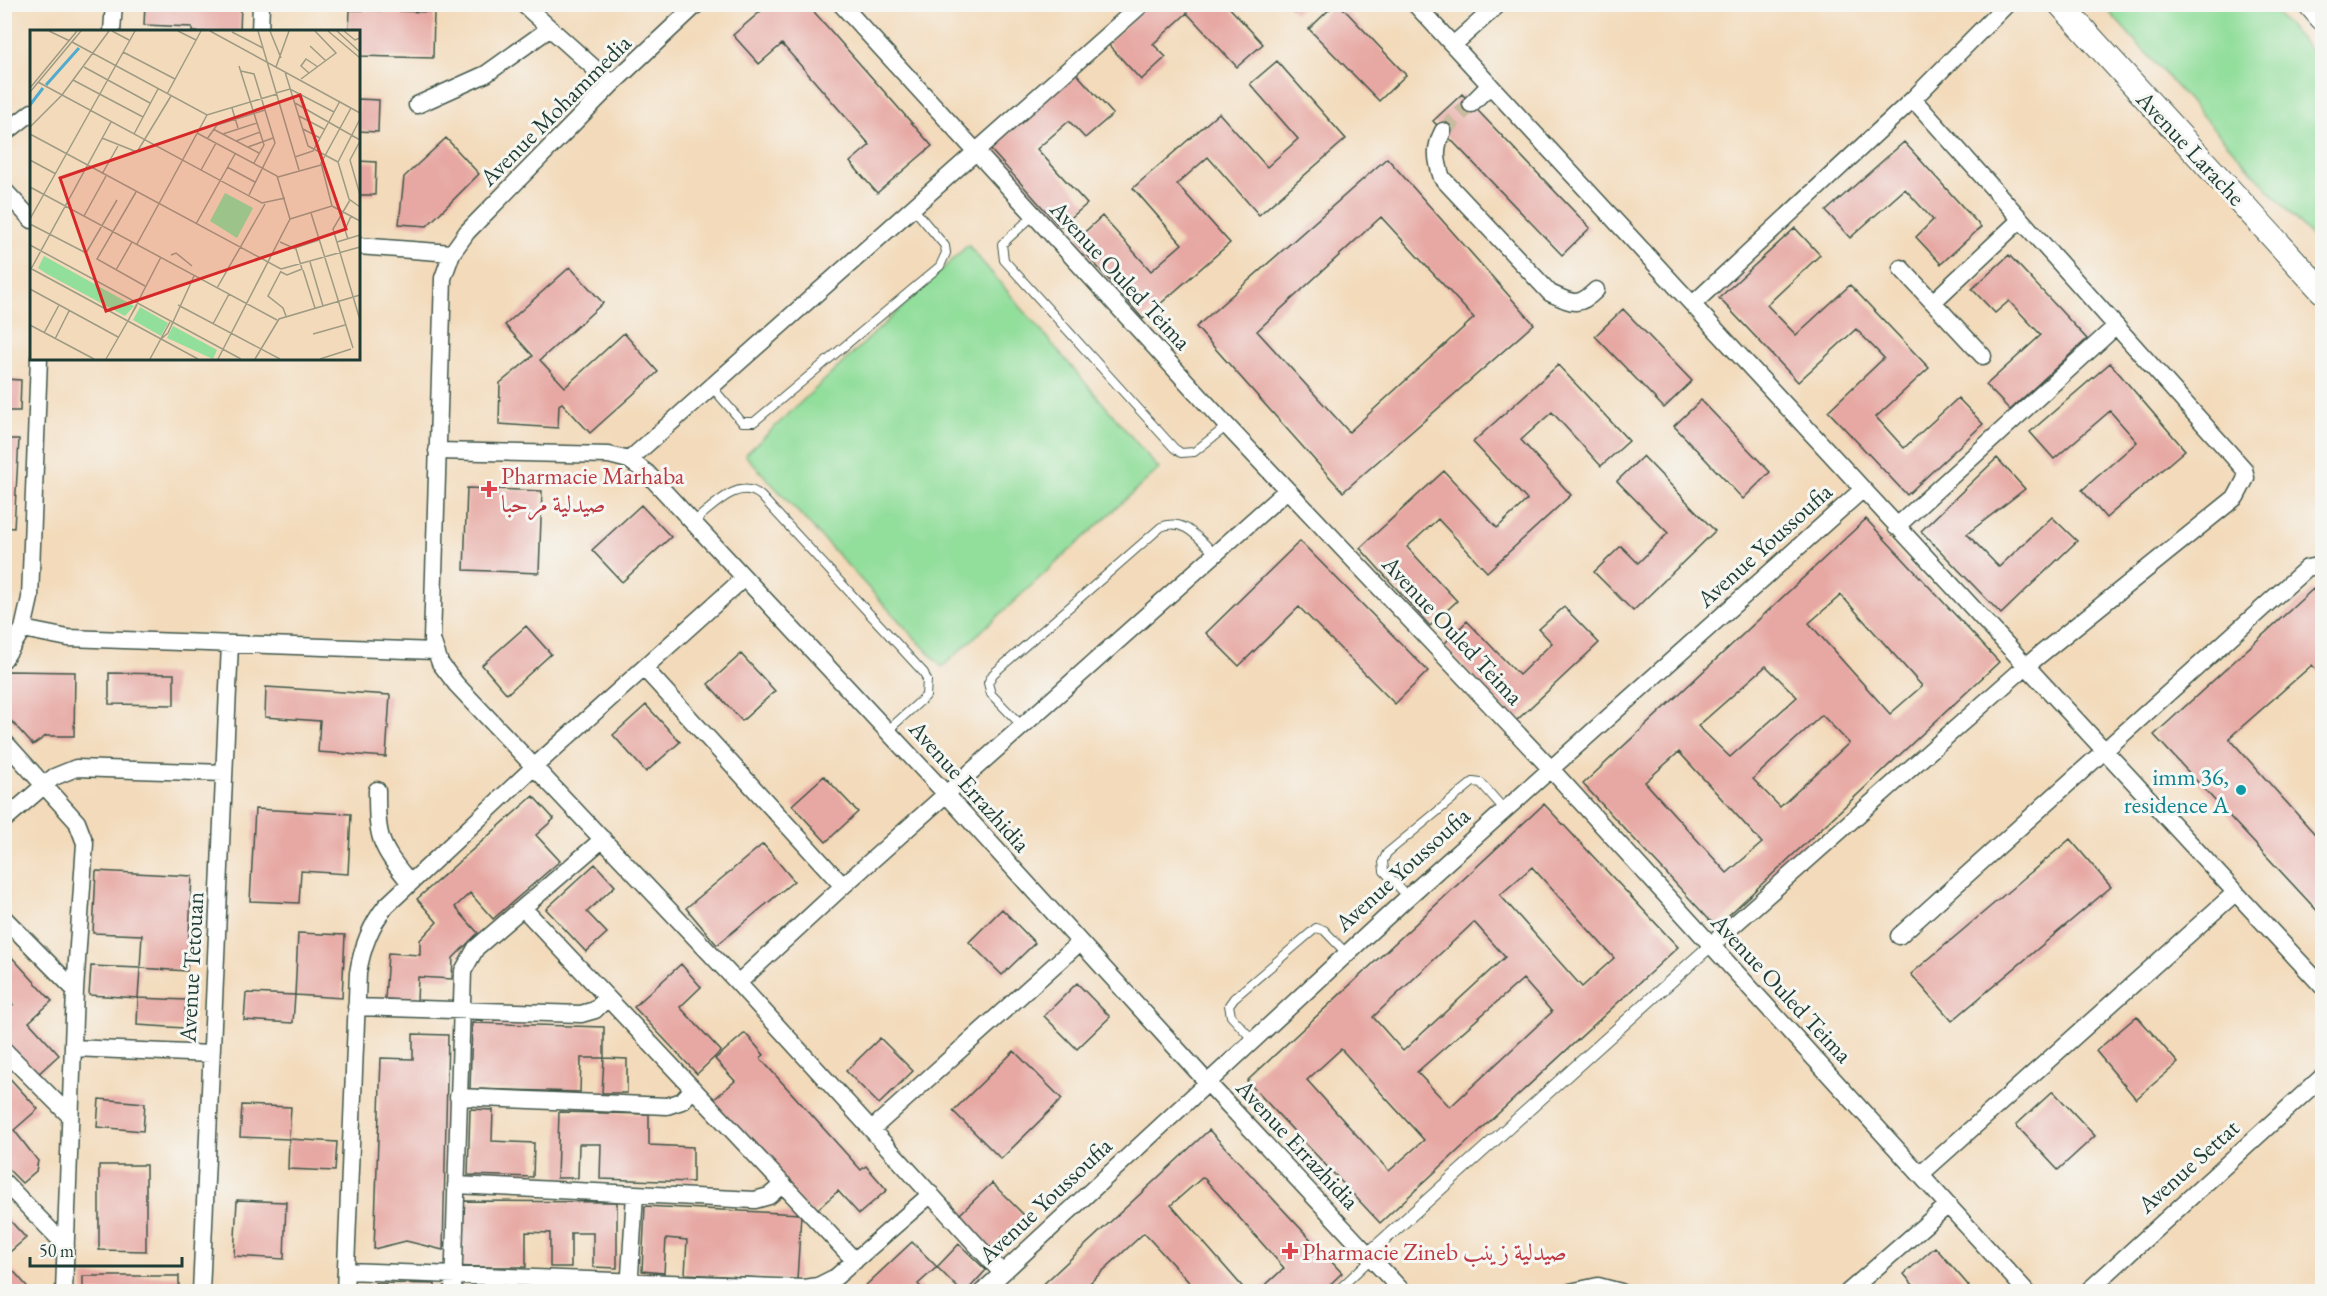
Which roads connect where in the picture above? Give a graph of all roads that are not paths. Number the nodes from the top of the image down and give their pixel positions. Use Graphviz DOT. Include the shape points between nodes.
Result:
graph roads {
  1 [pos="114,4"];
  2 [pos="261,4"];
  3 [pos="522,4"];
  4 [pos="697,4"];
  5 [pos="841,4"];
  6 [pos="1142,4"];
  7 [pos="1415,4"];
  8 [pos="1499,4"];
  9 [pos="2007,4"];
  10 [pos="2060,4"];
  11 [pos="2310,4"];
  12 [pos="2322,18"];
  13 [pos="549,28"];
  14 [pos="112,30"];
  15 [pos="260,30"];
  16 [pos="1453,45"];
  17 [pos="612,84"];
  18 [pos="1490,85"];
  19 [pos="1912,99"];
  20 [pos="1471,104"];
  21 [pos="417,105"];
  22 [pos="30,114"];
  23 [pos="1443,131"];
  24 [pos="4,134"];
  25 [pos="976,152"];
  26 [pos="4,190"];
  27 [pos="913,208"];
  28 [pos="1034,215"];
  29 [pos="30,218"];
  30 [pos="2020,220"];
  31 [pos="360,246"];
  32 [pos="452,252"];
  33 [pos="1901,268"];
  34 [pos="1596,290"];
  35 [pos="2322,291"];
  36 [pos="1933,302"];
  37 [pos="1693,304"];
  38 [pos="2115,327"];
  39 [pos="1983,356"];
  40 [pos="39,360"];
  41 [pos="711,386"];
  42 [pos="1227,426"];
  43 [pos="437,452"];
  44 [pos="629,460"];
  45 [pos="1287,490"];
  46 [pos="1862,490"];
  47 [pos="693,522"];
  48 [pos="1896,527"];
  49 [pos="1215,554"];
  50 [pos="2322,565"];
  51 [pos="744,578"];
  52 [pos="23,629"];
  53 [pos="230,644"];
  54 [pos="435,651"];
  55 [pos="4,659"];
  56 [pos="2026,666"];
  57 [pos="644,668"];
  58 [pos="1022,726"];
  59 [pos="887,731"];
  60 [pos="4,741"];
  61 [pos="2105,750"];
  62 [pos="535,766"];
  63 [pos="1550,768"];
  64 [pos="224,773"];
  65 [pos="45,784"];
  66 [pos="377,790"];
  67 [pos="946,794"];
  68 [pos="1504,809"];
  69 [pos="4,820"];
  70 [pos="603,839"];
  71 [pos="410,883"];
  72 [pos="843,885"];
  73 [pos="2236,892"];
  74 [pos="1408,897"];
  75 [pos="523,908"];
  76 [pos="4,918"];
  77 [pos="1899,936"];
  78 [pos="1079,943"];
  79 [pos="1710,946"];
  80 [pos="1346,953"];
  81 [pos="738,983"];
  82 [pos="2322,986"];
  83 [pos="75,990"];
  84 [pos="607,998"];
  85 [pos="356,1007"];
  86 [pos="461,1010"];
  87 [pos="1252,1039"];
  88 [pos="73,1048"];
  89 [pos="4,1050"];
  90 [pos="211,1054"];
  91 [pos="2322,1077"];
  92 [pos="1206,1082"];
  93 [pos="693,1089"];
  94 [pos="458,1097"];
  95 [pos="70,1116"];
  96 [pos="872,1129"];
  97 [pos="1921,1174"];
  98 [pos="4,1182"];
  99 [pos="783,1184"];
  100 [pos="456,1185"];
  101 [pos="635,1194"];
  102 [pos="931,1194"];
  103 [pos="1948,1204"];
  104 [pos="66,1246"];
  105 [pos="1370,1256"];
  106 [pos="855,1261"];
  107 [pos="346,1271"];
  108 [pos="1002,1273"];
  109 [pos="453,1283"];
  110 [pos="629,1287"];
  111 [pos="64,1292"];
  112 [pos="201,1292"];
  113 [pos="345,1292"];
  114 [pos="982,1292"];
  115 [pos="1336,1292"];
  116 [pos="1403,1292"];
  117 [pos="1570,1292"];
  118 [pos="1621,1292"];
  119 [pos="1848,1292"];
  120 [pos="2027,1292"];
  121 [pos="2087,1292"];
  1 -- 14 [label="street"];
  2 -- 15 [label="street"];
  3 -- 13 [label="street"];
  4 -- 17 [label="street, Avenue Mohammedia"];
  5 -- 25 [label="street, Avenue Ouled Teima"];
  6 -- 25 [label="street"];
  7 -- 16 [label="street"];
  8 -- 16 [label="street"];
  9 -- 19 [label="street"];
  10 -- 35 [label="main road, Avenue Larache"];
  11 -- 12 [label="main road"];
  13 -- 17 [label="street"];
  13 -- 21 [label="street" via="486,74"];
  16 -- 18 [label="street"];
  17 -- 32 [label="street, Avenue Mohammedia"];
  18 -- 20 [label="street"];
  18 -- 37 [label="street" via="1637,248"];
  19 -- 30 [label="street"];
  19 -- 37 [label="street"];
  22 -- 24 [label="street"];
  23 -- 34 [label="street" via="1437,142 1436,159 1442,178 1550,293 1572,303 1585,302"];
  25 -- 27 [label="street"];
  25 -- 28 [label="street, Avenue Ouled Teima"];
  26 -- 29 [label="street"];
  27 -- 41 [label="street"];
  27 -- 41 [label="lane" via="945,246 940,266 754,422 742,422"];
  28 -- 42 [label="street, Avenue Ouled Teima"];
  28 -- 42 [label="lane" via="1002,244 1004,260 1174,448 1185,454 1194,452"];
  30 -- 36 [label="street"];
  30 -- 38 [label="street"];
  31 -- 32 [label="street"];
  32 -- 43 [label="street" via="443,278"];
  33 -- 36 [label="street"];
  36 -- 39 [label="street"];
  37 -- 46 [label="street"];
  38 -- 48 [label="street"];
  38 -- 56 [label="street" via="2244,469 2246,478 2236,497"];
  40 -- 52 [label="street" via="30,598"];
  41 -- 44 [label="street"];
  42 -- 45 [label="street, Avenue Ouled Teima"];
  43 -- 44 [label="street, Avenue Errazhidia" via="609,455"];
  43 -- 54 [label="street" via="430,629"];
  44 -- 47 [label="street, Avenue Errazhidia" via="647,472"];
  45 -- 49 [label="street"];
  45 -- 63 [label="street, Avenue Ouled Teima"];
  46 -- 48 [label="street"];
  46 -- 63 [label="street, Avenue Youssoufia"];
  47 -- 51 [label="street, Avenue Errazhidia"];
  47 -- 59 [label="lane" via="740,488 756,492 776,512 924,673 926,696"];
  48 -- 56 [label="street"];
  49 -- 58 [label="street"];
  49 -- 58 [label="lane" via="1188,528 1177,524 1161,527 993,674 988,683 991,693"];
  50 -- 61 [label="street" via="2307,568"];
  51 -- 57 [label="street"];
  51 -- 59 [label="street, Avenue Errazhidia"];
  52 -- 53 [label="street" via="56,637"];
  52 -- 55 [label="street"];
  53 -- 54 [label="street"];
  53 -- 64 [label="street, Avenue Tetouan"];
  54 -- 62 [label="street" via="447,674"];
  56 -- 61 [label="street"];
  56 -- 79 [label="street"];
  57 -- 62 [label="street"];
  57 -- 72 [label="street"];
  58 -- 67 [label="street"];
  59 -- 67 [label="street, Avenue Errazhidia"];
  60 -- 65 [label="street"];
  61 -- 73 [label="street"];
  61 -- 77 [label="street"];
  62 -- 70 [label="street"];
  62 -- 71 [label="street"];
  63 -- 68 [label="street, Avenue Youssoufia"];
  63 -- 79 [label="street, Avenue Ouled Teima"];
  64 -- 65 [label="street" via="76,768"];
  64 -- 90 [label="street, Avenue Tetouan"];
  65 -- 69 [label="street"];
  65 -- 83 [label="street" via="83,833"];
  66 -- 71 [label="street" via="382,845"];
  67 -- 72 [label="street"];
  67 -- 78 [label="street, Avenue Errazhidia"];
  68 -- 74 [label="street, Avenue Youssoufia"];
  68 -- 74 [label="lane" via="1481,783 1473,782 1387,853 1384,870"];
  70 -- 75 [label="street"];
  70 -- 81 [label="street"];
  71 -- 85 [label="street" via="386,906 365,942"];
  72 -- 81 [label="street"];
  73 -- 82 [label="street"];
  73 -- 97 [label="street"];
  74 -- 80 [label="street, Avenue Youssoufia"];
  75 -- 84 [label="street"];
  75 -- 86 [label="street" via="471,955 463,971"];
  76 -- 83 [label="street"];
  78 -- 92 [label="street, Avenue Errazhidia"];
  78 -- 96 [label="street"];
  79 -- 97 [label="street, Avenue Ouled Teima"];
  79 -- 105 [label="street"];
  80 -- 87 [label="street, Avenue Youssoufia"];
  80 -- 87 [label="lane" via="1324,930 1316,928 1234,998 1229,1005 1231,1016"];
  81 -- 96 [label="street"];
  83 -- 88 [label="street"];
  84 -- 86 [label="street" via="595,1010 580,1014"];
  84 -- 93 [label="street"];
  85 -- 86 [label="street"];
  85 -- 107 [label="street"];
  86 -- 94 [label="street"];
  87 -- 92 [label="street, Avenue Youssoufia"];
  88 -- 90 [label="street"];
  88 -- 95 [label="street"];
  89 -- 95 [label="street"];
  90 -- 112 [label="street, Avenue Tetouan"];
  91 -- 121 [label="street, Avenue Settat"];
  92 -- 105 [label="street, Avenue Errazhidia"];
  92 -- 108 [label="street, Avenue Youssoufia"];
  93 -- 94 [label="street" via="682,1101 667,1106"];
  93 -- 99 [label="street"];
  94 -- 100 [label="street"];
  95 -- 104 [label="street"];
  96 -- 102 [label="street"];
  97 -- 103 [label="street, Avenue Ouled Teima"];
  98 -- 104 [label="street"];
  99 -- 101 [label="street" via="769,1196 755,1200"];
  99 -- 106 [label="street"];
  100 -- 101 [label="street"];
  100 -- 109 [label="street"];
  101 -- 110 [label="street"];
  102 -- 106 [label="street"];
  102 -- 108 [label="street"];
  103 -- 119 [label="street"];
  103 -- 120 [label="street, Avenue Ouled Teima"];
  104 -- 111 [label="street"];
  105 -- 115 [label="lane"];
  105 -- 116 [label="street, Avenue Errazhidia"];
  106 -- 110 [label="street" via="828,1282 805,1288"];
  107 -- 109 [label="street"];
  107 -- 113 [label="street"];
  108 -- 114 [label="street, Avenue Youssoufia"];
  109 -- 110 [label="street"];
  117 -- 118 [label="street" via="1598,1286"];
}
